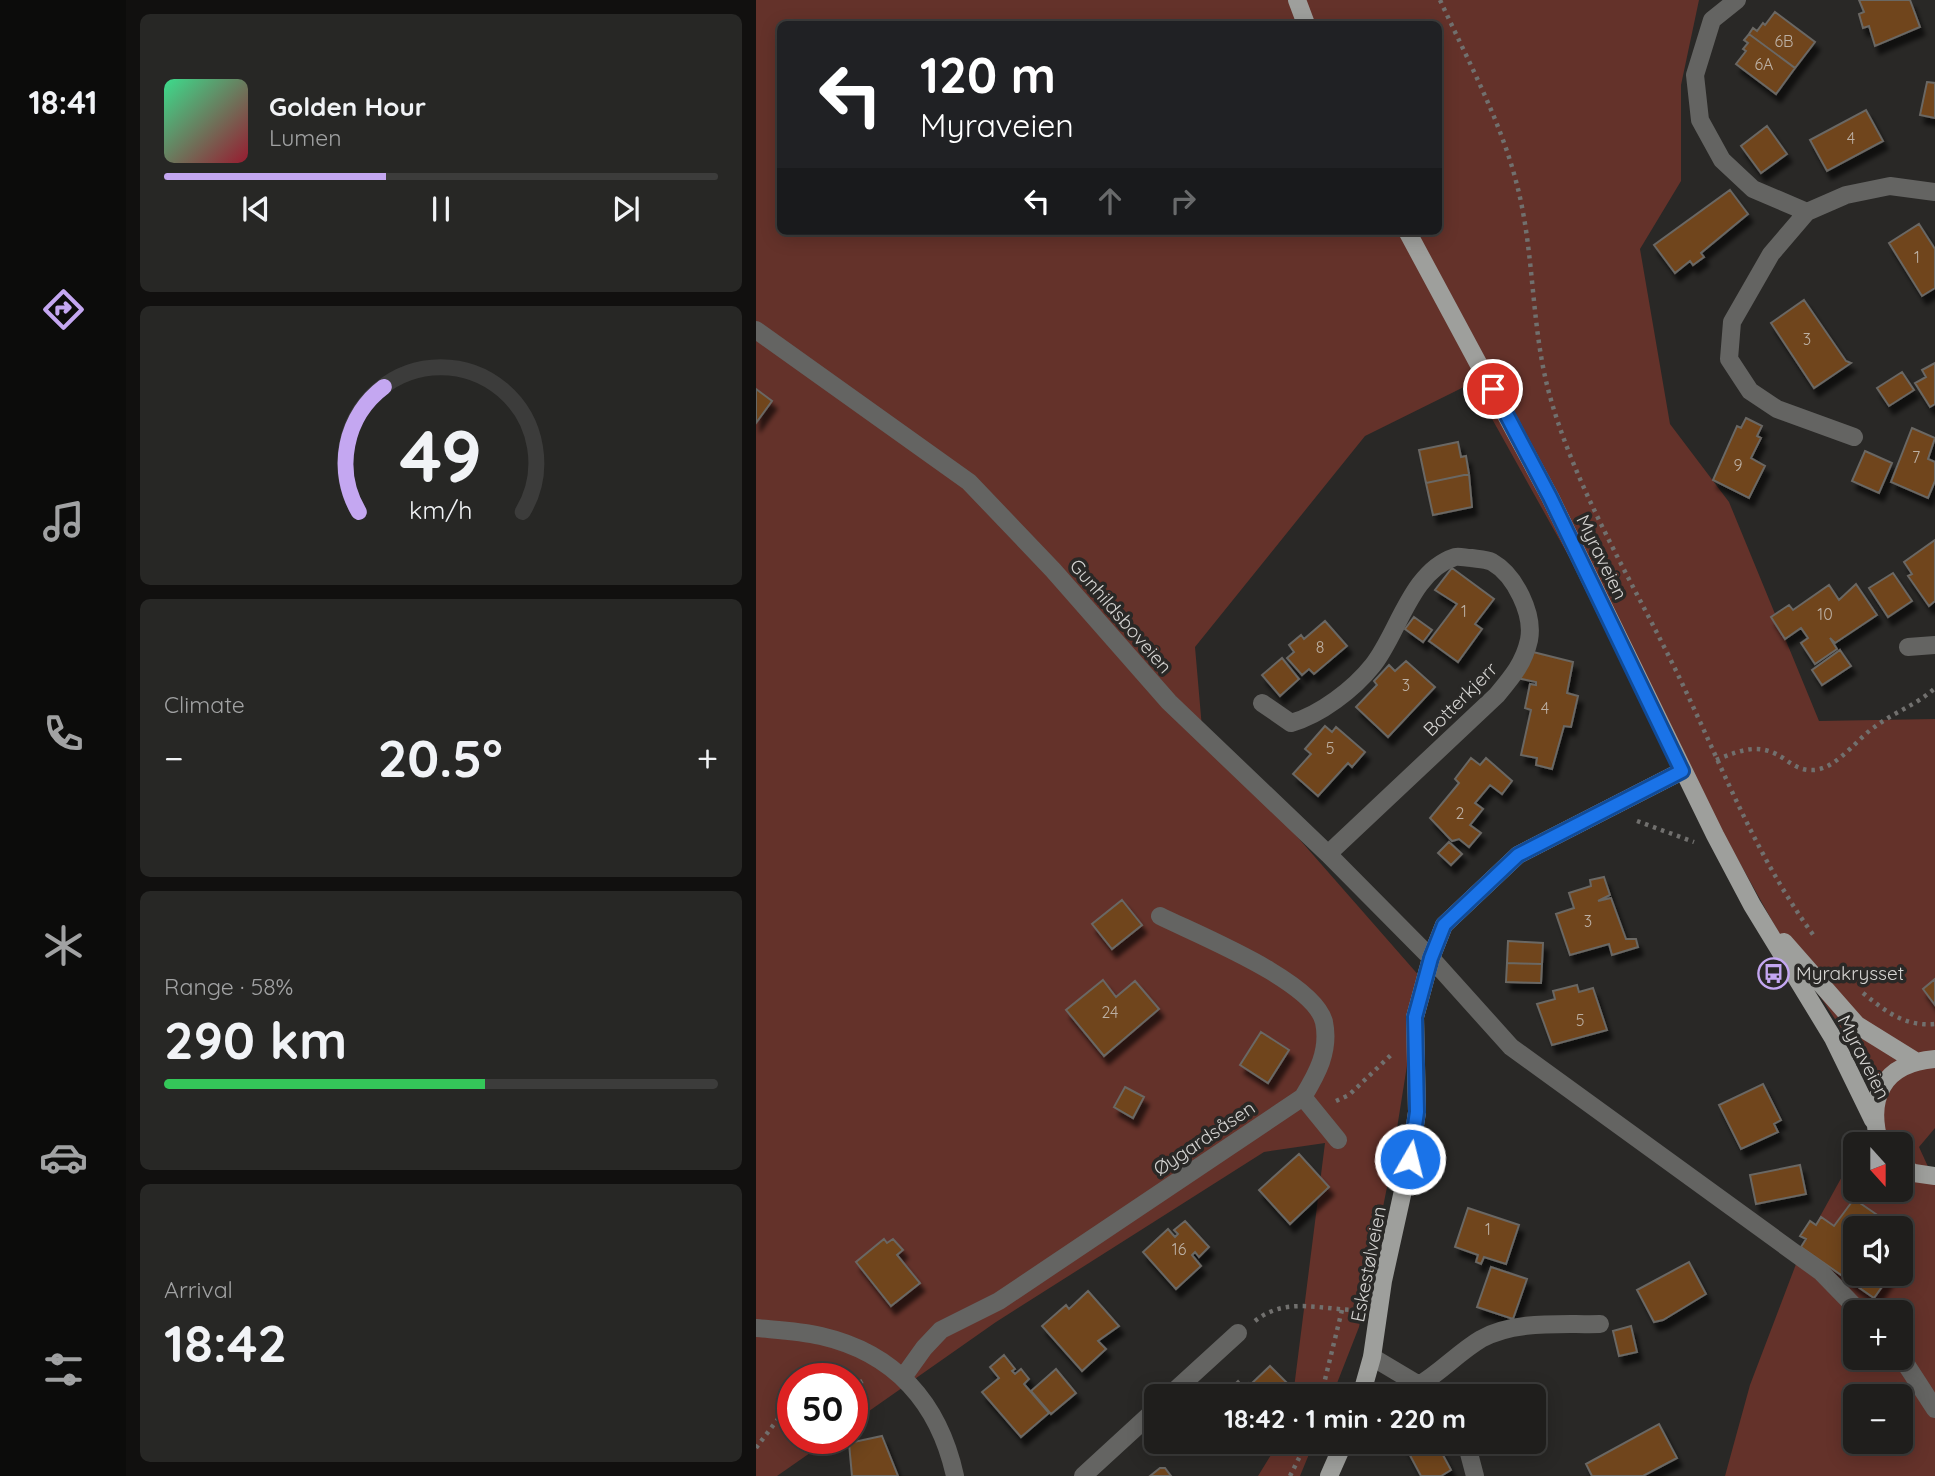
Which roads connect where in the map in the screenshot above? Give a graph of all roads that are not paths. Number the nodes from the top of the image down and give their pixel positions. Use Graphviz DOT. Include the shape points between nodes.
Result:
graph roads {
  1 [pos="1297,0"];
  2 [pos="1737,0"];
  3 [pos="1305,21"];
  4 [pos="1935,192"];
  5 [pos="1807,212"];
  6 [pos="1409,235"];
  7 [pos="757,332"];
  8 [pos="1854,437"];
  9 [pos="1935,645"];
  10 [pos="1908,648"];
  11 [pos="1262,703"];
  12 [pos="1682,771"];
  13 [pos="1328,855"];
  14 [pos="1752,905"];
  15 [pos="1160,916"];
  16 [pos="1431,958"];
  17 [pos="1935,1059"];
  18 [pos="1915,1061"];
  19 [pos="1303,1097"];
  20 [pos="1873,1120"];
  21 [pos="1876,1132"];
  22 [pos="1338,1140"];
  23 [pos="1913,1170"];
  24 [pos="1913,1173"];
  25 [pos="1935,1176"];
  26 [pos="1935,1187"];
  27 [pos="1848,1300"];
  28 [pos="1600,1324"];
  29 [pos="756,1328"];
  30 [pos="1238,1333"];
  31 [pos="1373,1357"];
  32 [pos="1910,1370"];
  33 [pos="904,1376"];
  34 [pos="1182,1384"];
  35 [pos="1365,1384"];
  36 [pos="1414,1384"];
  37 [pos="1432,1384"];
  38 [pos="1935,1409"];
  39 [pos="1144,1420"];
  40 [pos="1339,1454"];
  41 [pos="1469,1454"];
  42 [pos="955,1476"];
  43 [pos="1083,1476"];
  44 [pos="1329,1476"];
  45 [pos="1475,1476"];
  1 -- 3 [label="main road"];
  2 -- 5 [label="street" via="1712,20 1695,75 1700,120 1722,160 1753,189"];
  4 -- 5 [label="street" via="1890,186 1846,195"];
  5 -- 8 [label="street" via="1771,254 1732,322 1729,359 1750,391 1777,410"];
  6 -- 12 [label="main road, Myraveien" via="1550,497"];
  7 -- 13 [label="street, Gunhildsboveien" via="969,482 1169,702"];
  9 -- 10 [label="street"];
  11 -- 13 [label="street, Botterkjerr" via="1291,723 1309,718 1333,701 1373,665 1398,618 1432,571 1457,556 1491,561 1511,579 1525,607 1530,638 1521,666 1497,695"];
  12 -- 14 [label="main road, Myraveien"];
  12 -- 16 [label="main road, Eskestølveien" via="1518,855 1444,925"];
  13 -- 16 [label="street, Gunhildsboveien"];
  14 -- 18 [label="main road, Myraveien" via="1857,1025"];
  14 -- 20 [label="main road, Myraveien" via="1833,1038"];
  15 -- 19 [label="street, Øygardsåsen" via="1305,993 1324,1021 1324,1061"];
  16 -- 27 [label="street, Gunhildsboveien" via="1511,1047 1821,1272"];
  16 -- 31 [label="main road, Eskestølveien" via="1415,1017 1417,1112 1383,1281"];
  17 -- 18 [label="main road"];
  18 -- 20 [label="main road" via="1894,1072 1876,1098"];
  19 -- 22 [label="street"];
  19 -- 33 [label="street, Øygardsåsen" via="999,1301 941,1330"];
  20 -- 21 [label="main road, Myraveien"];
  23 -- 25 [label="main road"];
  24 -- 26 [label="main road"];
  28 -- 37 [label="street" via="1500,1330 1479,1340"];
  29 -- 33 [label="street" via="821,1336 866,1352"];
  30 -- 34 [label="street"];
  31 -- 35 [label="main road, Eskestølveien"];
  31 -- 36 [label="street"];
  32 -- 38 [label="street"];
  33 -- 42 [label="street" via="939,1423"];
  39 -- 43 [label="street"];
  40 -- 44 [label="main road"];
  41 -- 45 [label="street"];
}
